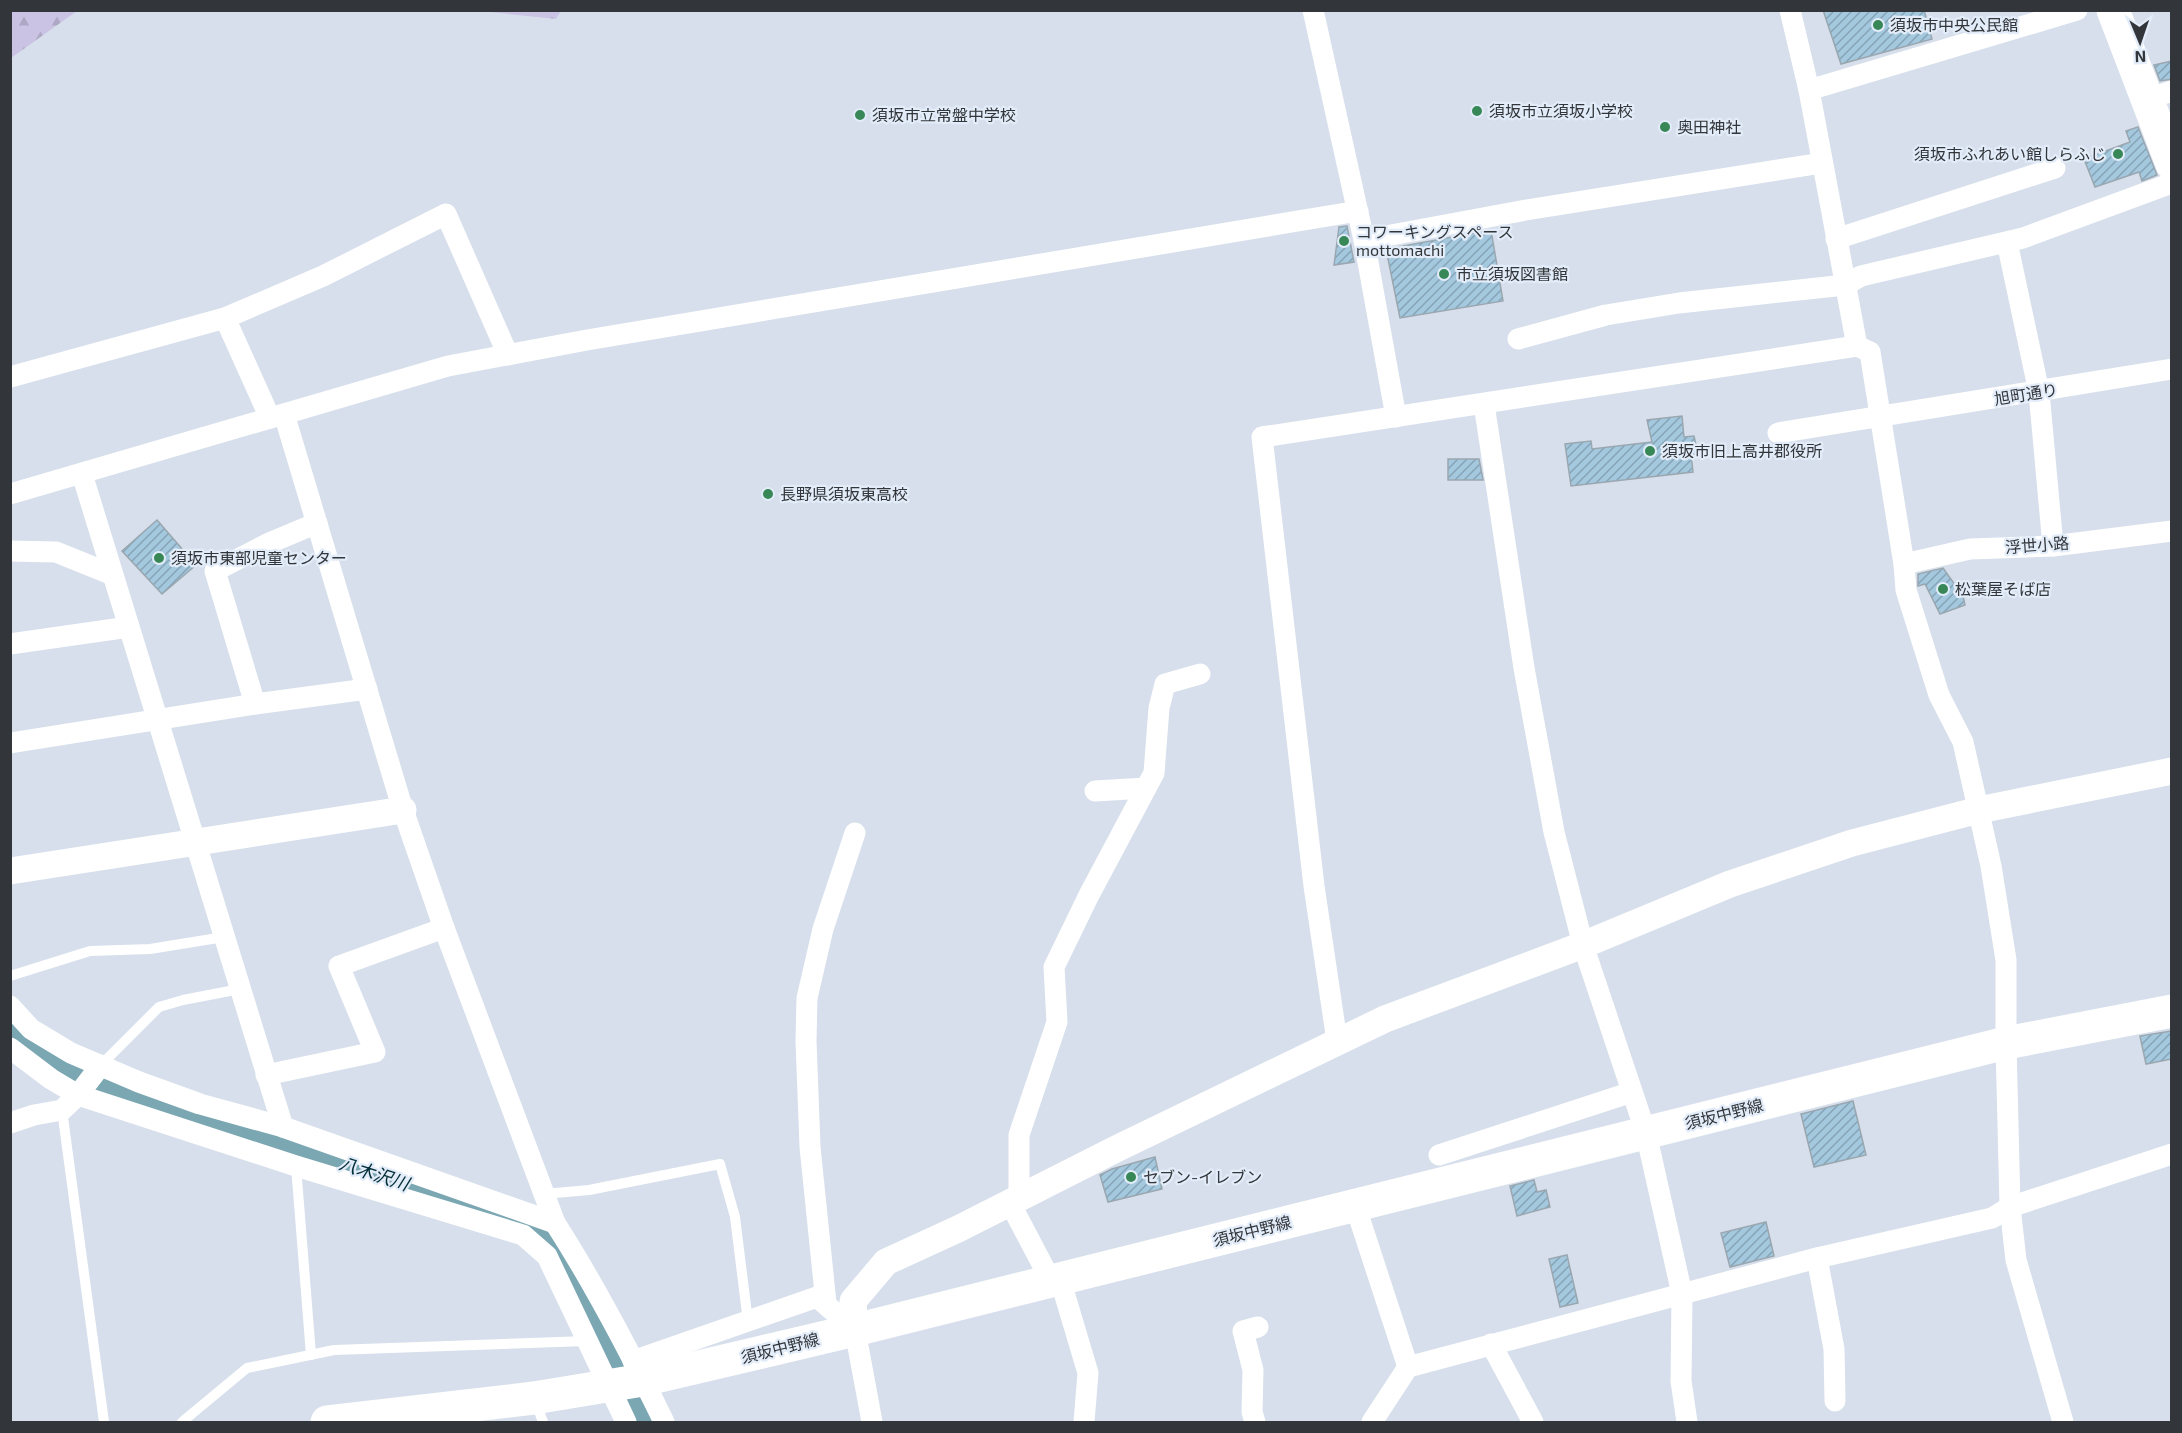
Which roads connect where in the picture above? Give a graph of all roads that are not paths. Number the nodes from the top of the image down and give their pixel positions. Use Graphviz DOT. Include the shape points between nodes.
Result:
graph roads {
  1 [pos="1313,10"];
  2 [pos="1790,10"];
  3 [pos="2078,10"];
  4 [pos="2113,10"];
  5 [pos="1809,90"];
  6 [pos="2160,95"];
  7 [pos="1822,163"];
  8 [pos="2172,165"];
  9 [pos="2055,168"];
  10 [pos="2172,183"];
  11 [pos="1358,211"];
  12 [pos="1836,239"];
  13 [pos="1364,240"];
  14 [pos="2007,242"];
  15 [pos="1845,285"];
  16 [pos="225,318"];
  17 [pos="1518,339"];
  18 [pos="1857,346"];
  19 [pos="508,355"];
  20 [pos="2172,369"];
  21 [pos="10,377"];
  22 [pos="2039,392"];
  23 [pos="1484,404"];
  24 [pos="277,416"];
  25 [pos="1881,416"];
  26 [pos="1396,417"];
  27 [pos="1778,433"];
  28 [pos="82,474"];
  29 [pos="10,494"];
  30 [pos="317,523"];
  31 [pos="2172,531"];
  32 [pos="2053,546"];
  33 [pos="10,551"];
  34 [pos="1904,564"];
  35 [pos="113,575"];
  36 [pos="129,627"];
  37 [pos="10,644"];
  38 [pos="1200,674"];
  39 [pos="367,688"];
  40 [pos="255,704"];
  41 [pos="157,720"];
  42 [pos="10,743"];
  43 [pos="2172,771"];
  44 [pos="1146,788"];
  45 [pos="1095,791"];
  46 [pos="403,810"];
  47 [pos="1979,810"];
  48 [pos="855,832"];
  49 [pos="195,844"];
  50 [pos="10,871"];
  51 [pos="444,928"];
  52 [pos="224,937"];
  53 [pos="1583,945"];
  54 [pos="10,976"];
  55 [pos="240,989"];
  56 [pos="10,1006"];
  57 [pos="2172,1011"];
  58 [pos="1337,1041"];
  59 [pos="2006,1043"];
  60 [pos="10,1048"];
  61 [pos="99,1068"];
  62 [pos="266,1075"];
  63 [pos="80,1092"];
  64 [pos="1632,1092"];
  65 [pos="62,1110"];
  66 [pos="10,1124"];
  67 [pos="283,1127"];
  68 [pos="1646,1133"];
  69 [pos="301,1151"];
  70 [pos="2172,1154"];
  71 [pos="1439,1155"];
  72 [pos="544,1194"];
  73 [pos="1014,1201"];
  74 [pos="1355,1205"];
  75 [pos="2010,1207"];
  76 [pos="555,1223"];
  77 [pos="1816,1258"];
  78 [pos="1056,1280"];
  79 [pos="1682,1294"];
  80 [pos="826,1303"];
  81 [pos="748,1322"];
  82 [pos="1258,1328"];
  83 [pos="855,1330"];
  84 [pos="588,1341"];
  85 [pos="1491,1344"];
  86 [pos="753,1354"];
  87 [pos="311,1355"];
  88 [pos="1408,1367"];
  89 [pos="627,1379"];
  90 [pos="1835,1401"];
  91 [pos="539,1410"];
  92 [pos="104,1422"];
  93 [pos="182,1422"];
  94 [pos="327,1422"];
  95 [pos="626,1422"];
  96 [pos="664,1422"];
  97 [pos="872,1422"];
  98 [pos="1084,1422"];
  99 [pos="1255,1422"];
  100 [pos="1372,1422"];
  101 [pos="1533,1422"];
  102 [pos="1688,1422"];
  103 [pos="2063,1422"];
  1 -- 11 [label="street"];
  2 -- 5 [label="street"];
  3 -- 5 [label="street"];
  4 -- 6 [label="main road"];
  5 -- 7 [label="street"];
  6 -- 8 [label="main road"];
  7 -- 12 [label="street"];
  7 -- 13 [label="street"];
  9 -- 12 [label="street"];
  10 -- 14 [label="street"];
  11 -- 13 [label="street"];
  11 -- 19 [label="street"];
  12 -- 15 [label="street"];
  13 -- 26 [label="street"];
  14 -- 15 [label="street" via="1861,276"];
  14 -- 22 [label="street"];
  15 -- 17 [label="street" via="1606,315"];
  15 -- 18 [label="street"];
  16 -- 19 [label="street" via="323,276 447,214"];
  16 -- 21 [label="street"];
  16 -- 24 [label="street"];
  18 -- 23 [label="street"];
  18 -- 25 [label="street" via="1870,352"];
  19 -- 24 [label="street" via="448,366"];
  20 -- 22 [label="street, 旭町通り"];
  22 -- 25 [label="street, 旭町通り"];
  22 -- 32 [label="street"];
  23 -- 26 [label="street"];
  23 -- 53 [label="street" via="1524,668 1554,832"];
  24 -- 28 [label="street"];
  24 -- 30 [label="street"];
  25 -- 27 [label="street, 旭町通り"];
  25 -- 34 [label="street"];
  26 -- 58 [label="street" via="1262,437 1314,886"];
  28 -- 29 [label="street"];
  28 -- 35 [label="street"];
  30 -- 39 [label="street"];
  30 -- 40 [label="street" via="215,571"];
  31 -- 32 [label="street, 浮世小路"];
  32 -- 34 [label="street, 浮世小路" via="1970,549"];
  33 -- 35 [label="street" via="56,552"];
  34 -- 47 [label="street" via="1906,590 1939,696 1963,742"];
  35 -- 36 [label="street"];
  36 -- 37 [label="street"];
  36 -- 41 [label="street"];
  38 -- 44 [label="street" via="1165,684 1159,708 1154,773"];
  39 -- 40 [label="street"];
  39 -- 46 [label="street"];
  40 -- 41 [label="street"];
  41 -- 42 [label="street"];
  41 -- 49 [label="street"];
  43 -- 47 [label="street"];
  44 -- 45 [label="street"];
  44 -- 73 [label="street" via="1054,967 1057,1022 1018,1135"];
  46 -- 49 [label="street"];
  46 -- 51 [label="street"];
  47 -- 53 [label="street" via="1852,843 1730,884"];
  47 -- 59 [label="street" via="2006,960"];
  48 -- 80 [label="street" via="823,929 807,998 810,1147"];
  49 -- 50 [label="street"];
  49 -- 52 [label="street"];
  51 -- 62 [label="street" via="339,966 375,1052"];
  51 -- 72 [label="street"];
  52 -- 54 [label="lane" via="150,949 90,951"];
  52 -- 55 [label="street"];
  53 -- 58 [label="street" via="1385,1019"];
  53 -- 64 [label="street"];
  55 -- 61 [label="lane" via="159,1006"];
  55 -- 62 [label="street"];
  56 -- 61 [label="street" via="31,1029"];
  57 -- 59 [label="main road, 須坂中野線"];
  58 -- 73 [label="street"];
  59 -- 68 [label="main road, 須坂中野線"];
  59 -- 75 [label="street"];
  60 -- 63 [label="street" via="51,1079"];
  61 -- 63 [label="street"];
  61 -- 67 [label="street" via="200,1104"];
  62 -- 67 [label="street"];
  63 -- 65 [label="street"];
  63 -- 69 [label="street"];
  64 -- 68 [label="street"];
  64 -- 71 [label="street"];
  65 -- 66 [label="street"];
  65 -- 92 [label="lane"];
  67 -- 69 [label="street"];
  68 -- 74 [label="main road, 須坂中野線"];
  68 -- 79 [label="street"];
  69 -- 76 [label="street"];
  69 -- 84 [label="street" via="523,1236 547,1256"];
  69 -- 87 [label="lane"];
  70 -- 75 [label="street"];
  72 -- 76 [label="street"];
  72 -- 81 [label="lane" via="589,1190 720,1164 735,1217"];
  73 -- 78 [label="street"];
  73 -- 83 [label="street" via="886,1262 853,1301"];
  74 -- 78 [label="main road, 須坂中野線"];
  74 -- 88 [label="street"];
  75 -- 77 [label="street" via="1992,1218"];
  75 -- 103 [label="street" via="2016,1260"];
  76 -- 89 [label="street" via="583,1268"];
  77 -- 79 [label="street"];
  77 -- 90 [label="street" via="1834,1349"];
  78 -- 83 [label="main road, 須坂中野線"];
  78 -- 98 [label="street" via="1088,1373"];
  79 -- 85 [label="street"];
  79 -- 102 [label="street" via="1681,1381"];
  80 -- 81 [label="street" via="817,1297"];
  80 -- 83 [label="street"];
  81 -- 86 [label="street"];
  81 -- 89 [label="street"];
  82 -- 99 [label="street" via="1243,1331 1253,1370"];
  83 -- 86 [label="main road, 須坂中野線"];
  83 -- 97 [label="street"];
  84 -- 87 [label="lane" via="334,1350"];
  84 -- 89 [label="street"];
  85 -- 88 [label="street"];
  85 -- 101 [label="street"];
  86 -- 89 [label="main road, 須坂中野線"];
  87 -- 93 [label="lane" via="247,1368"];
  88 -- 100 [label="street"];
  89 -- 91 [label="main road, 須坂中野線"];
  89 -- 95 [label="street"];
  89 -- 96 [label="street"];
  91 -- 94 [label="main road, 須坂中野線"];
}
